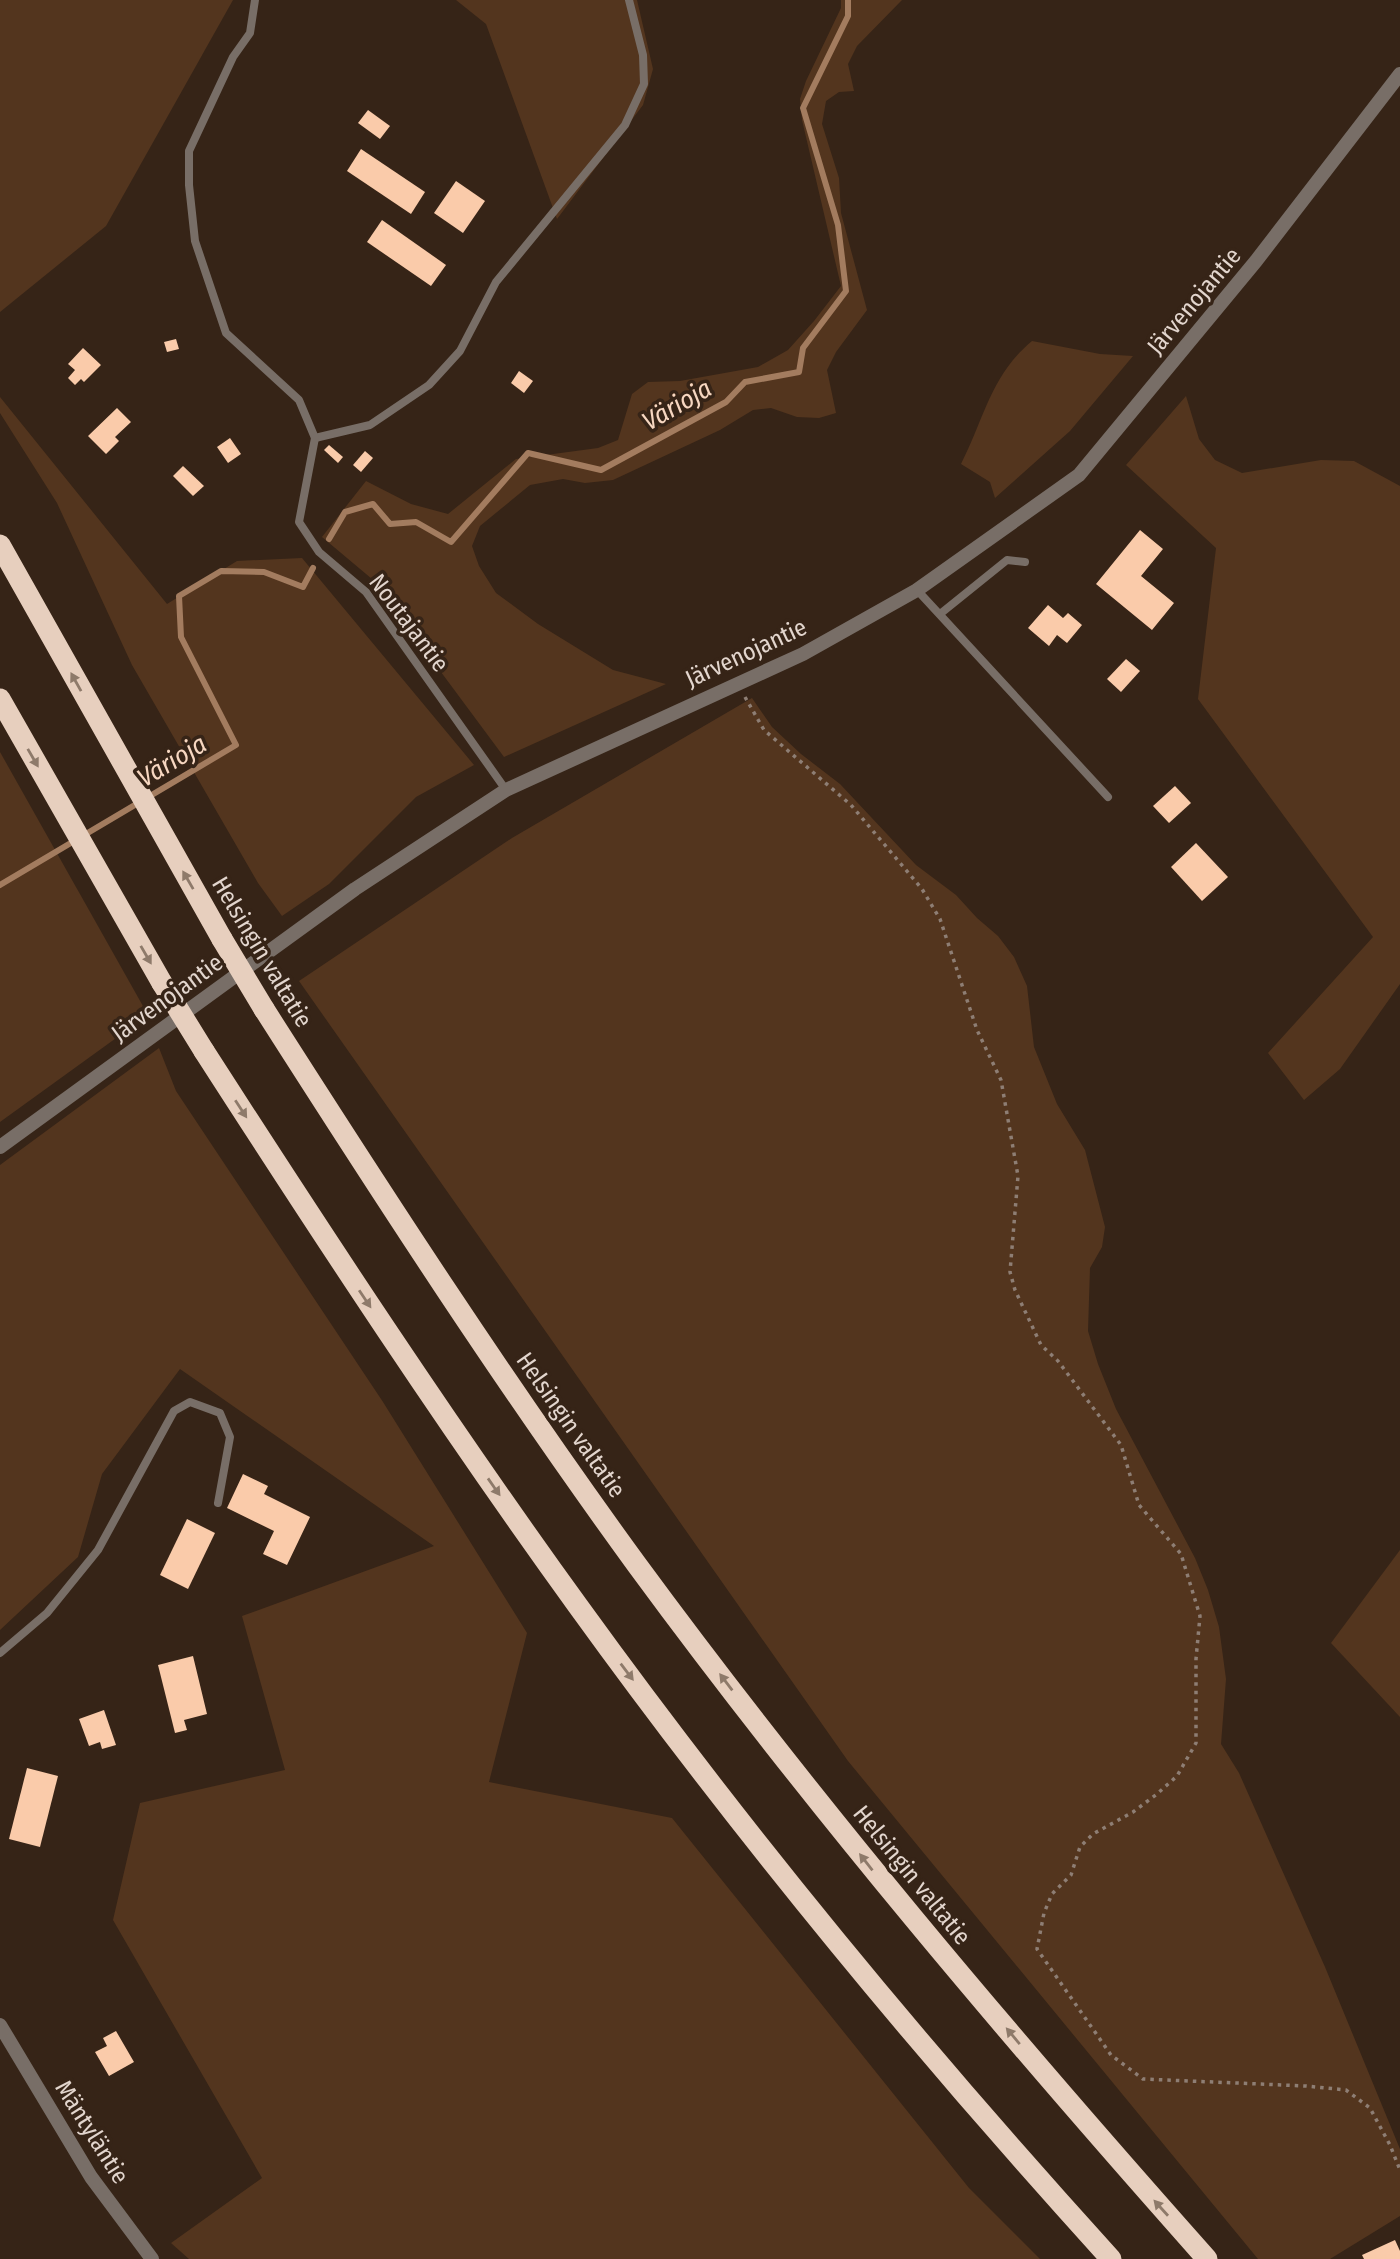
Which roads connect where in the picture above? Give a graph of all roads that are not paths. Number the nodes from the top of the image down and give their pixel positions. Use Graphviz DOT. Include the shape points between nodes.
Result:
graph roads {
  1 [pos="255,0"];
  2 [pos="629,0"];
  3 [pos="1400,74"];
  4 [pos="315,438"];
  5 [pos="0,545"];
  6 [pos="1025,562"];
  7 [pos="917,590"];
  8 [pos="940,614"];
  9 [pos="0,699"];
  10 [pos="506,790"];
  11 [pos="1108,797"];
  12 [pos="0,1147"];
  13 [pos="218,1503"];
  14 [pos="0,1653"];
  15 [pos="0,2025"];
  16 [pos="152,2259"];
  17 [pos="1111,2259"];
  18 [pos="1207,2259"];
  1 -- 4 [label="lane" via="250,33 233,57 190,151 195,241 226,332 299,400"];
  2 -- 4 [label="lane" via="643,55 644,84 625,125 496,282 460,351 429,385 370,425"];
  3 -- 7 [label="street, Järvenojantie" via="1256,261 1079,475"];
  4 -- 10 [label="lane, Noutajantie" via="299,522 319,552 366,592"];
  18 -- 5 [label="highway, Helsingin valtatie, one-way, bridge" via="884,1883 765,1734 530,1413 264,1009"];
  6 -- 8 [label="lane" via="1007,560"];
  7 -- 8 [label="lane"];
  7 -- 10 [label="street, Järvenojantie" via="803,654"];
  8 -- 11 [label="lane"];
  9 -- 17 [label="highway, one-way, bridge" via="204,1051 342,1265 611,1651 827,1930"];
  10 -- 12 [label="street, Järvenojantie" via="355,889"];
  13 -- 14 [label="lane" via="230,1437 219,1413 190,1402 174,1411 98,1550 47,1613"];
  15 -- 16 [label="street, Mäntyläntie" via="91,2176"];
}
